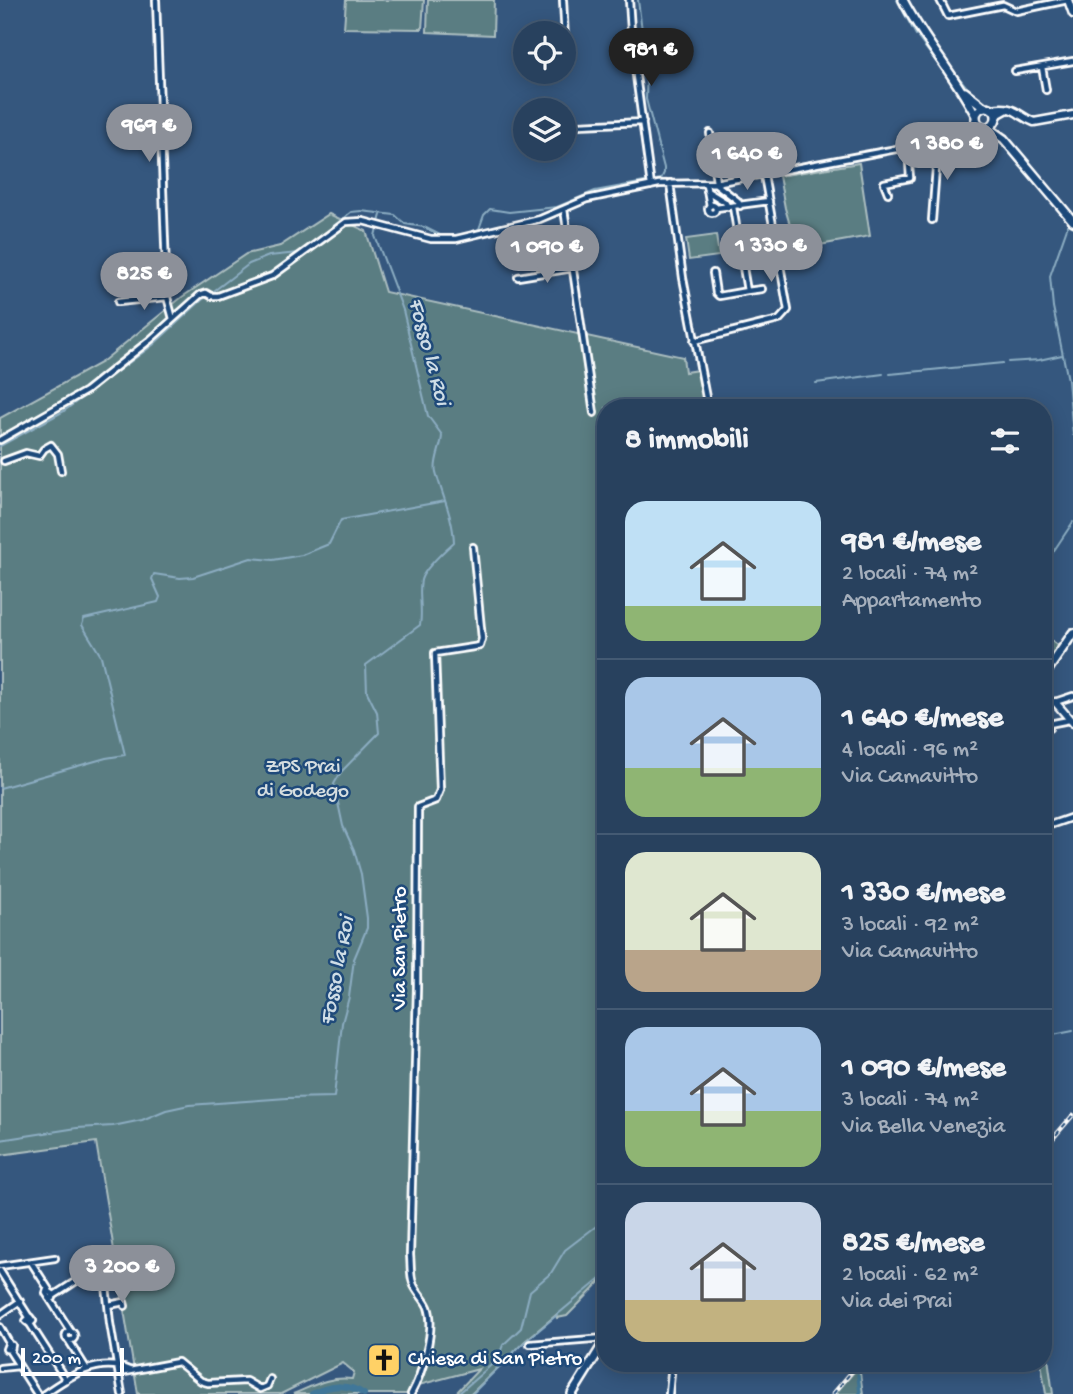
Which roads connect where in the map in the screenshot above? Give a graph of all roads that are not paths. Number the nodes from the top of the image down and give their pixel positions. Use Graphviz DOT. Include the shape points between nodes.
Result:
graph roads {
  1 [pos="156,0"];
  2 [pos="563,0"];
  3 [pos="629,0"];
  4 [pos="903,0"];
  5 [pos="940,0"];
  6 [pos="1030,0"];
  7 [pos="1068,1"];
  8 [pos="1002,3"];
  9 [pos="1031,7"];
  10 [pos="1073,12"];
  11 [pos="564,21"];
  12 [pos="1073,61"];
  13 [pos="1042,67"];
  14 [pos="1015,71"];
  15 [pos="961,89"];
  16 [pos="1046,90"];
  17 [pos="988,108"];
  18 [pos="1010,109"];
  19 [pos="1073,114"];
  20 [pos="976,117"];
  21 [pos="995,120"];
  22 [pos="643,122"];
  23 [pos="579,125"];
  24 [pos="985,126"];
  25 [pos="710,133"];
  26 [pos="963,136"];
  27 [pos="1004,139"];
  28 [pos="938,142"];
  29 [pos="908,148"];
  30 [pos="764,175"];
  31 [pos="670,183"];
  32 [pos="716,183"];
  33 [pos="651,184"];
  34 [pos="706,184"];
  35 [pos="707,191"];
  36 [pos="888,193"];
  37 [pos="769,201"];
  38 [pos="740,206"];
  39 [pos="731,207"];
  40 [pos="564,209"];
  41 [pos="932,220"];
  42 [pos="1073,221"];
  43 [pos="573,268"];
  44 [pos="713,273"];
  45 [pos="518,277"];
  46 [pos="762,289"];
  47 [pos="747,291"];
  48 [pos="167,297"];
  49 [pos="118,302"];
  50 [pos="173,319"];
  51 [pos="694,341"];
  52 [pos="706,399"];
  53 [pos="594,413"];
  54 [pos="0,440"];
  55 [pos="4,461"];
  56 [pos="61,471"];
  57 [pos="473,547"];
  58 [pos="1073,633"];
  59 [pos="1070,644"];
  60 [pos="1052,666"];
  61 [pos="1073,696"];
  62 [pos="1055,702"];
  63 [pos="1052,703"];
  64 [pos="1071,721"];
  65 [pos="1052,724"];
  66 [pos="1073,817"];
  67 [pos="1052,824"];
  68 [pos="99,1256"];
  69 [pos="55,1258"];
  70 [pos="31,1261"];
  71 [pos="0,1266"];
  72 [pos="94,1269"];
  73 [pos="0,1272"];
  74 [pos="50,1294"];
  75 [pos="20,1301"];
  76 [pos="109,1305"];
  77 [pos="125,1306"];
  78 [pos="0,1315"];
  79 [pos="0,1327"];
  80 [pos="597,1341"];
  81 [pos="530,1344"];
  82 [pos="597,1354"];
  83 [pos="19,1366"];
  84 [pos="118,1366"];
  85 [pos="0,1368"];
  86 [pos="86,1368"];
  87 [pos="129,1370"];
  88 [pos="671,1372"];
  89 [pos="119,1373"];
  90 [pos="270,1379"];
  91 [pos="65,1380"];
  92 [pos="37,1394"];
  93 [pos="44,1394"];
  94 [pos="122,1394"];
  95 [pos="411,1394"];
  96 [pos="572,1394"];
  97 [pos="668,1394"];
  1 -- 48 [label="street"];
  2 -- 11 [label="street"];
  3 -- 22 [label="street"];
  4 -- 15 [label="main road"];
  5 -- 8 [label="street" via="948,16"];
  6 -- 9 [label="street"];
  7 -- 9 [label="street"];
  7 -- 10 [label="street"];
  8 -- 9 [label="street" via="1016,11"];
  12 -- 13 [label="street"];
  13 -- 14 [label="street"];
  13 -- 16 [label="street"];
  15 -- 17 [label="main road"];
  15 -- 20 [label="main road"];
  17 -- 18 [label="street"];
  17 -- 20 [label="main road" via="979,110"];
  17 -- 21 [label="main road"];
  18 -- 19 [label="street" via="1034,122"];
  18 -- 21 [label="street"];
  20 -- 24 [label="main road"];
  20 -- 26 [label="street"];
  21 -- 24 [label="main road"];
  21 -- 27 [label="main road"];
  22 -- 23 [label="street"];
  22 -- 33 [label="street"];
  24 -- 26 [label="street"];
  24 -- 27 [label="main road"];
  25 -- 32 [label="street"];
  26 -- 28 [label="street"];
  27 -- 42 [label="main road"];
  28 -- 29 [label="street"];
  28 -- 41 [label="street"];
  29 -- 30 [label="street"];
  29 -- 36 [label="street" via="909,178 884,183"];
  30 -- 32 [label="street"];
  30 -- 37 [label="street"];
  31 -- 33 [label="street"];
  31 -- 34 [label="street"];
  31 -- 51 [label="street"];
  32 -- 34 [label="street"];
  32 -- 38 [label="street"];
  33 -- 40 [label="street"];
  34 -- 35 [label="street"];
  35 -- 39 [label="street"];
  35 -- 39 [label="street" via="710,206"];
  37 -- 38 [label="street"];
  37 -- 51 [label="street" via="786,313 779,320"];
  38 -- 39 [label="street"];
  39 -- 47 [label="street"];
  40 -- 43 [label="street"];
  40 -- 50 [label="street" via="534,221 449,240 346,222 272,276 218,296 200,295"];
  43 -- 45 [label="street"];
  43 -- 53 [label="street"];
  44 -- 47 [label="street" via="719,296"];
  46 -- 47 [label="street"];
  48 -- 49 [label="street"];
  48 -- 50 [label="street"];
  50 -- 54 [label="street" via="86,391"];
  51 -- 52 [label="street"];
  55 -- 56 [label="street" via="26,453 39,456 51,445"];
  57 -- 95 [label="street, Via San Pietro" via="482,639 480,646 435,653 440,790 436,800 418,807 410,1255 413,1283 429,1317 427,1348"];
  58 -- 59 [label="main road"];
  59 -- 60 [label="main road"];
  61 -- 62 [label="street"];
  62 -- 63 [label="street"];
  62 -- 64 [label="street"];
  64 -- 65 [label="street"];
  66 -- 67 [label="street"];
  68 -- 76 [label="street"];
  69 -- 70 [label="street"];
  70 -- 71 [label="street"];
  70 -- 74 [label="street"];
  72 -- 74 [label="street"];
  73 -- 75 [label="street"];
  74 -- 86 [label="street" via="68,1330 66,1335"];
  75 -- 78 [label="street"];
  75 -- 91 [label="street"];
  76 -- 77 [label="street"];
  76 -- 84 [label="street"];
  79 -- 83 [label="street"];
  80 -- 81 [label="street"];
  82 -- 96 [label="main road"];
  83 -- 85 [label="street"];
  83 -- 92 [label="street"];
  84 -- 86 [label="street"];
  84 -- 87 [label="street"];
  84 -- 89 [label="street"];
  86 -- 91 [label="street"];
  87 -- 89 [label="street"];
  87 -- 90 [label="street" via="178,1362 208,1383 246,1381 260,1389"];
  88 -- 97 [label="street"];
  89 -- 94 [label="street"];
  91 -- 93 [label="street"];
}
